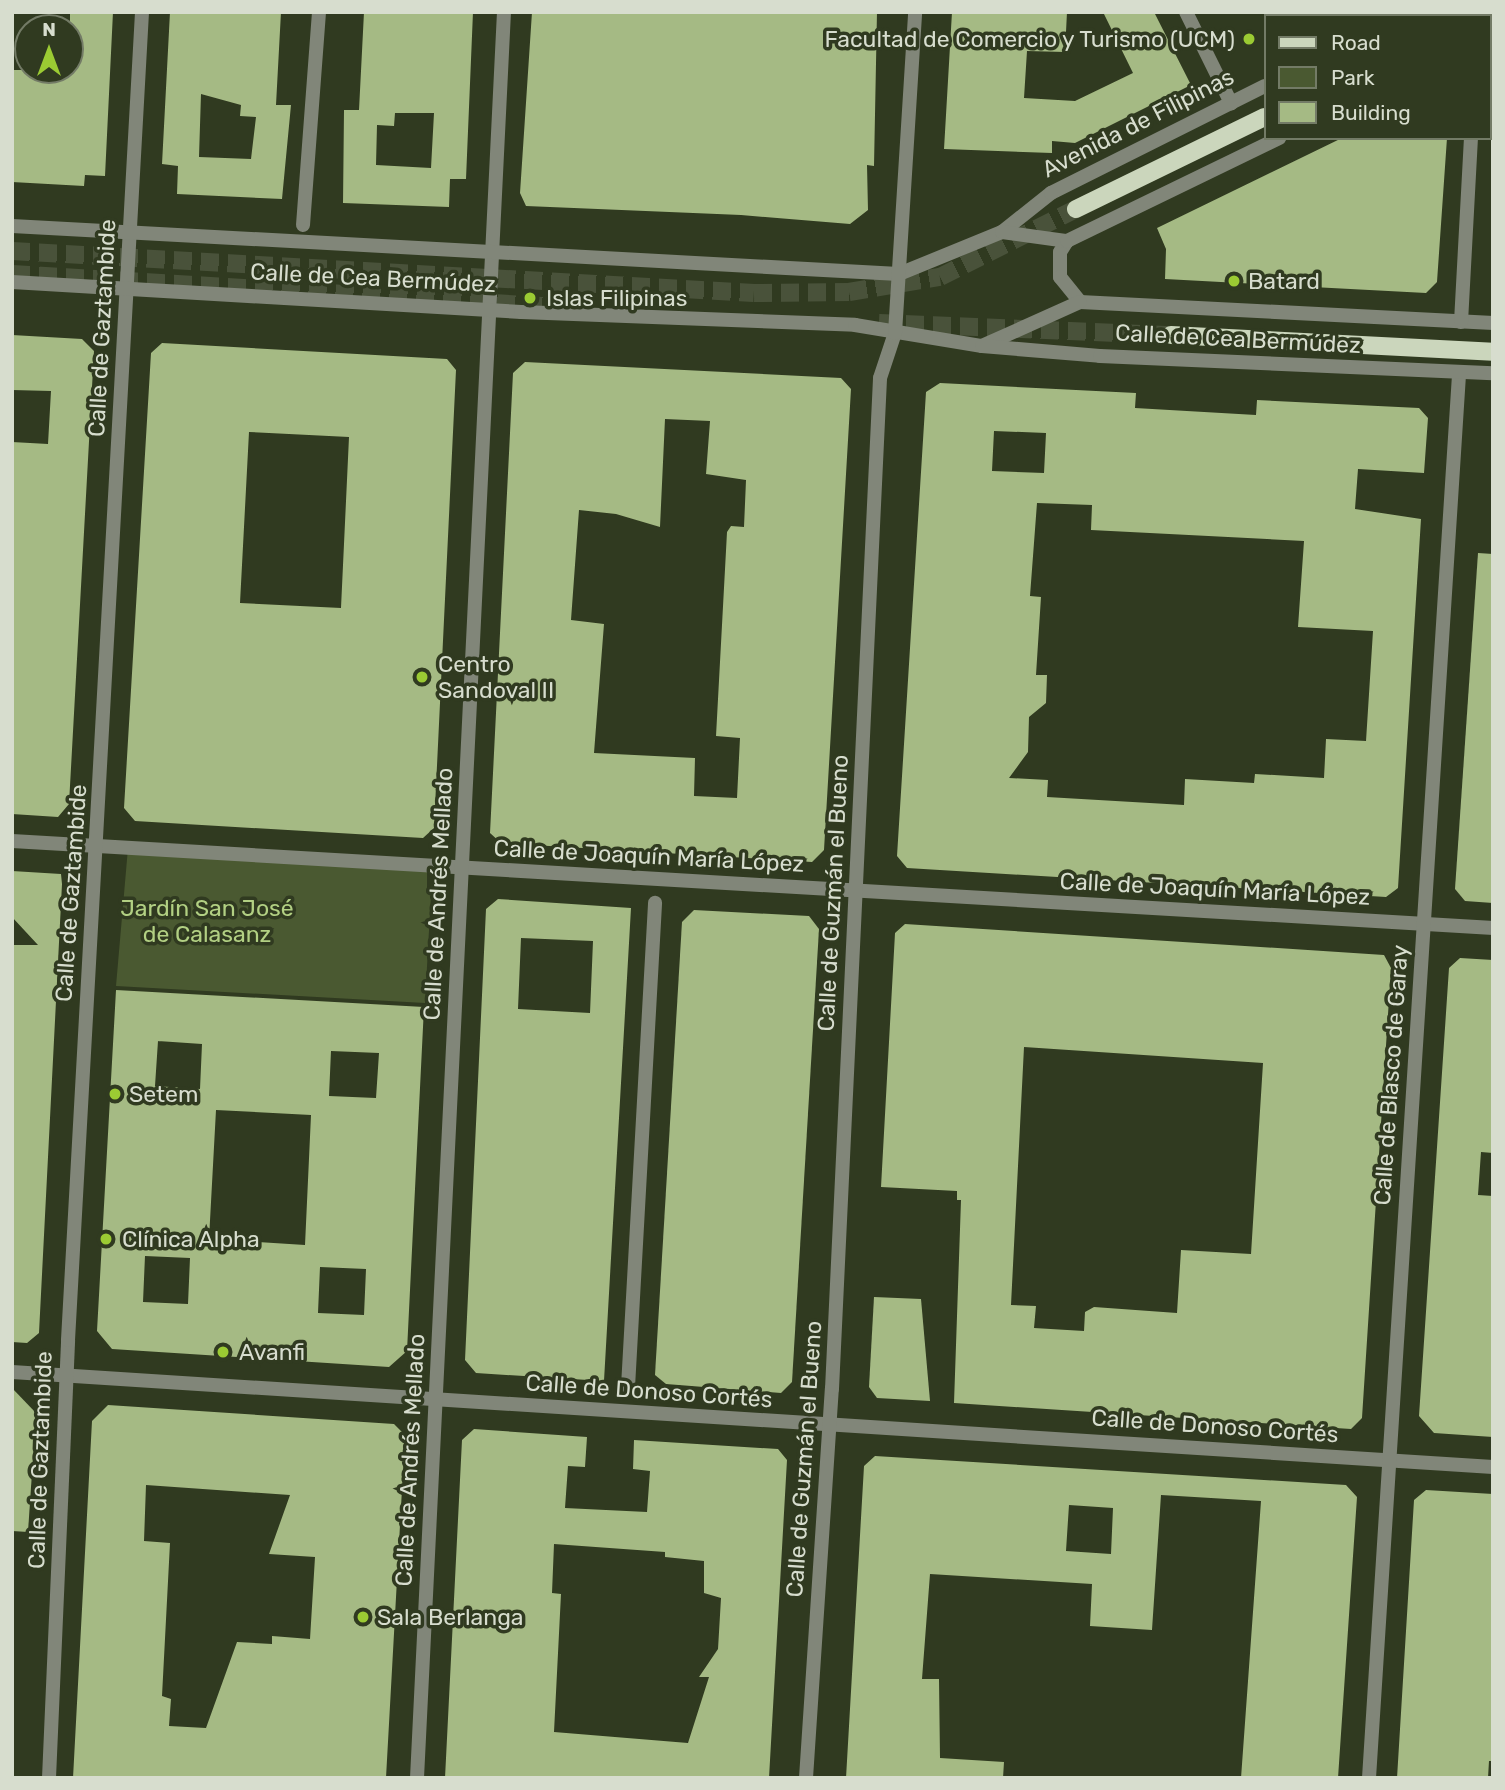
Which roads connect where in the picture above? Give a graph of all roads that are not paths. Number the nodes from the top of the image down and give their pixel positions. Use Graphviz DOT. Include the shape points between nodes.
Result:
graph roads {
  1 [pos="142,12"];
  2 [pos="319,12"];
  3 [pos="504,12"];
  4 [pos="915,12"];
  5 [pos="1186,12"];
  6 [pos="1264,86"];
  7 [pos="1231,103"];
  8 [pos="1264,117"];
  9 [pos="1275,140"];
  10 [pos="1471,140"];
  11 [pos="1076,209"];
  12 [pos="303,225"];
  13 [pos="12,226"];
  14 [pos="1002,232"];
  15 [pos="130,233"];
  16 [pos="1067,241"];
  17 [pos="492,253"];
  18 [pos="899,274"];
  19 [pos="12,282"];
  20 [pos="127,288"];
  21 [pos="1080,302"];
  22 [pos="489,310"];
  23 [pos="1461,322"];
  24 [pos="1493,323"];
  25 [pos="895,333"];
  26 [pos="1171,334"];
  27 [pos="982,346"];
  28 [pos="1493,352"];
  29 [pos="1493,373"];
  30 [pos="1459,374"];
  31 [pos="12,841"];
  32 [pos="96,845"];
  33 [pos="462,867"];
  34 [pos="856,891"];
  35 [pos="655,903"];
  36 [pos="1423,924"];
  37 [pos="1493,928"];
  38 [pos="12,1373"];
  39 [pos="66,1374"];
  40 [pos="628,1387"];
  41 [pos="436,1401"];
  42 [pos="830,1423"];
  43 [pos="1389,1460"];
  44 [pos="1493,1467"];
  45 [pos="49,1778"];
  46 [pos="417,1778"];
  47 [pos="806,1778"];
  48 [pos="1369,1778"];
  1 -- 15 [label="street, Calle de Gaztambide"];
  2 -- 12 [label="street"];
  3 -- 17 [label="street, Calle de Andrés Mellado"];
  4 -- 18 [label="street, Calle de Guzmán el Bueno"];
  5 -- 7 [label="street"];
  6 -- 7 [label="street, Avenida de Filipinas"];
  7 -- 14 [label="street, Avenida de Filipinas" via="1051,192"];
  8 -- 11 [label="main road"];
  9 -- 16 [label="street"];
  10 -- 23 [label="street"];
  13 -- 15 [label="street, Calle de Cea Bermúdez"];
  14 -- 16 [label="street"];
  14 -- 18 [label="street, Avenida de Filipinas"];
  15 -- 17 [label="street, Calle de Cea Bermúdez"];
  15 -- 20 [label="street, Calle de Gaztambide"];
  16 -- 21 [label="street" via="1060,252 1060,277"];
  17 -- 18 [label="street, Calle de Cea Bermúdez"];
  17 -- 22 [label="street, Calle de Andrés Mellado"];
  18 -- 25 [label="street, Calle de Guzmán el Bueno"];
  19 -- 20 [label="street, Calle de Cea Bermúdez"];
  20 -- 22 [label="street, Calle de Cea Bermúdez"];
  20 -- 32 [label="street, Calle de Gaztambide"];
  21 -- 23 [label="street, Calle de Cea Bermúdez"];
  21 -- 27 [label="street, Calle de Cea Bermúdez"];
  22 -- 25 [label="street, Calle de Cea Bermúdez" via="855,325"];
  22 -- 33 [label="street, Calle de Andrés Mellado"];
  23 -- 24 [label="street, Calle de Cea Bermúdez"];
  25 -- 27 [label="street, Calle de Cea Bermúdez"];
  25 -- 34 [label="street, Calle de Guzmán el Bueno" via="880,378"];
  26 -- 28 [label="main road, Calle de Cea Bermúdez"];
  27 -- 30 [label="street, Calle de Cea Bermúdez"];
  29 -- 30 [label="street, Calle de Cea Bermúdez"];
  30 -- 36 [label="street, Calle de Blasco de Garay"];
  31 -- 32 [label="street, Calle de Joaquín María López"];
  32 -- 33 [label="street, Calle de Joaquín María López"];
  32 -- 39 [label="street, Calle de Gaztambide"];
  33 -- 34 [label="street, Calle de Joaquín María López"];
  33 -- 41 [label="street, Calle de Andrés Mellado"];
  34 -- 36 [label="street, Calle de Joaquín María López"];
  34 -- 42 [label="street, Calle de Guzmán el Bueno"];
  35 -- 40 [label="street, Calle de Donoso Cortés"];
  36 -- 37 [label="street, Calle de Joaquín María López"];
  36 -- 43 [label="street, Calle de Blasco de Garay"];
  38 -- 39 [label="street, Calle de Donoso Cortés"];
  39 -- 41 [label="street, Calle de Donoso Cortés"];
  39 -- 45 [label="street, Calle de Gaztambide"];
  41 -- 42 [label="street, Calle de Donoso Cortés"];
  41 -- 46 [label="street, Calle de Andrés Mellado"];
  42 -- 43 [label="street, Calle de Donoso Cortés"];
  42 -- 47 [label="street, Calle de Guzmán el Bueno"];
  43 -- 44 [label="street, Calle de Donoso Cortés"];
  43 -- 48 [label="street, Calle de Blasco de Garay"];
}
